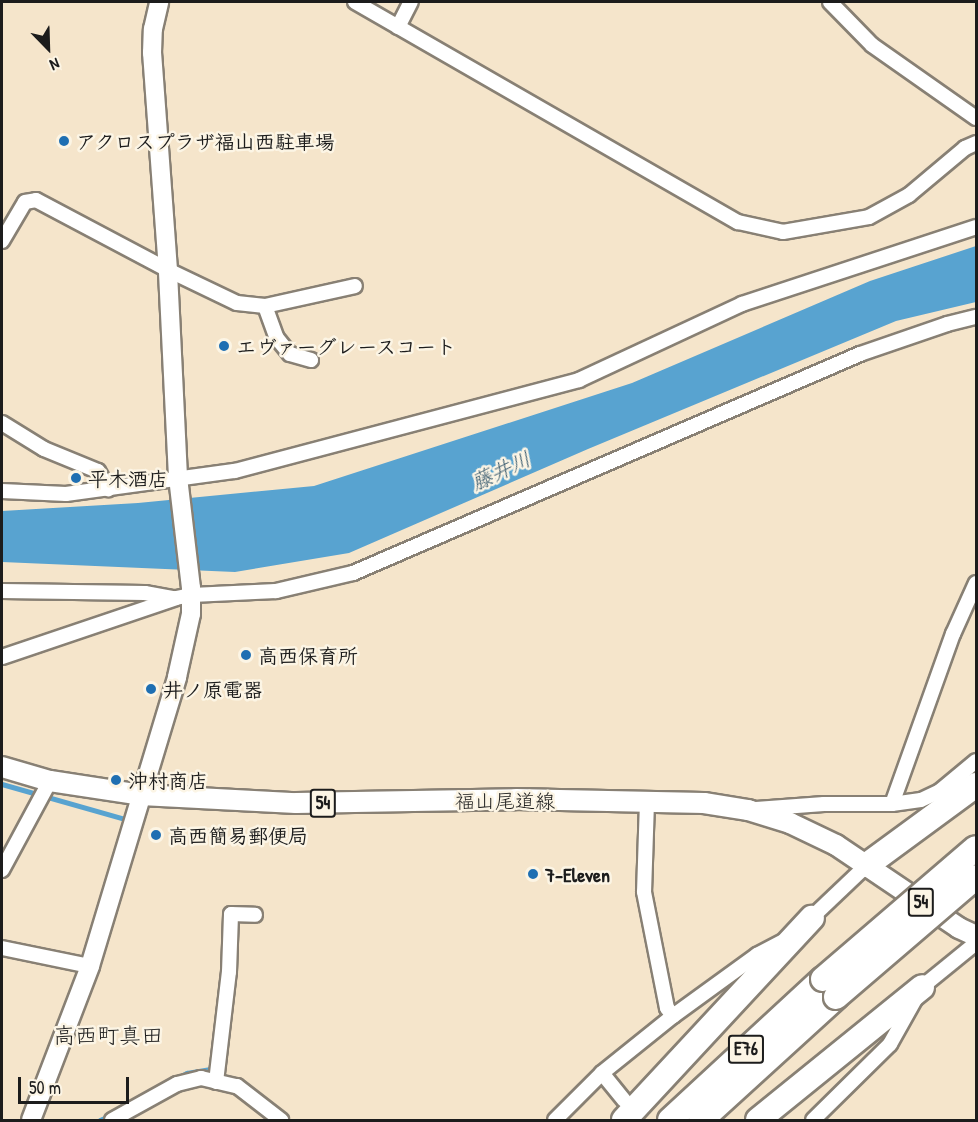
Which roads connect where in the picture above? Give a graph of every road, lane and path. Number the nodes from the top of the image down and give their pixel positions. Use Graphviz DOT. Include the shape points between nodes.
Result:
graph roads {
  1 [pos="159,2"];
  2 [pos="355,2"];
  3 [pos="411,2"];
  4 [pos="830,2"];
  5 [pos="398,27"];
  6 [pos="976,118"];
  7 [pos="976,143"];
  8 [pos="976,227"];
  9 [pos="2,241"];
  10 [pos="168,270"];
  11 [pos="355,286"];
  12 [pos="265,306"];
  13 [pos="976,317"];
  14 [pos="311,360"];
  15 [pos="2,423"];
  16 [pos="179,482"];
  17 [pos="108,489"];
  18 [pos="2,491"];
  19 [pos="976,583"];
  20 [pos="2,591"];
  21 [pos="187,594"];
  22 [pos="2,657"];
  23 [pos="976,761"];
  24 [pos="2,767"];
  25 [pos="50,781"];
  26 [pos="976,785"];
  27 [pos="141,795"];
  28 [pos="647,802"];
  29 [pos="892,804"];
  30 [pos="748,810"];
  31 [pos="976,848"];
  32 [pos="867,865"];
  33 [pos="2,870"];
  34 [pos="976,877"];
  35 [pos="255,915"];
  36 [pos="812,918"];
  37 [pos="976,936"];
  38 [pos="976,943"];
  39 [pos="2,948"];
  40 [pos="90,966"];
  41 [pos="922,987"];
  42 [pos="830,988"];
  43 [pos="673,1016"];
  44 [pos="602,1073"];
  45 [pos="216,1082"];
  46 [pos="624,1110"];
  47 [pos="31,1120"];
  48 [pos="112,1120"];
  49 [pos="281,1120"];
  50 [pos="555,1120"];
  51 [pos="670,1120"];
  52 [pos="701,1120"];
  53 [pos="758,1120"];
  54 [pos="813,1120"];
  1 -- 10 [label="street" via="152,53"];
  2 -- 5 [label="street"];
  3 -- 5 [label="street"];
  4 -- 6 [label="street" via="872,45"];
  5 -- 7 [label="street" via="738,222 783,232 869,217 909,195"];
  8 -- 16 [label="street" via="742,304 579,380 235,471"];
  9 -- 10 [label="street" via="25,202 36,200"];
  10 -- 12 [label="street" via="237,303"];
  10 -- 16 [label="street"];
  11 -- 12 [label="street"];
  12 -- 14 [label="street" via="276,337 290,354"];
  13 -- 21 [label="street" via="860,354 354,573 276,591"];
  15 -- 17 [label="street" via="44,449 98,471"];
  16 -- 17 [label="street"];
  16 -- 21 [label="street"];
  17 -- 18 [label="street" via="66,494"];
  19 -- 29 [label="street" via="953,634"];
  20 -- 21 [label="street"];
  21 -- 22 [label="street"];
  21 -- 27 [label="street" via="191,614 177,677"];
  23 -- 29 [label="street" via="940,791 921,800"];
  24 -- 25 [label="main road, 福山尾道線 / 54"];
  25 -- 27 [label="main road, 福山尾道線 / 54"];
  25 -- 33 [label="street"];
  26 -- 32 [label="highway"];
  27 -- 28 [label="main road, 福山尾道線 / 54" via="296,803 516,799"];
  27 -- 40 [label="street"];
  28 -- 30 [label="main road, 福山尾道線 / 54" via="704,803"];
  28 -- 43 [label="street" via="644,892 668,1008"];
  29 -- 30 [label="street"];
  30 -- 32 [label="main road, 福山尾道線 / 54" via="827,840"];
  31 -- 42 [label="highway, E76, bridge"];
  32 -- 36 [label="street"];
  32 -- 37 [label="main road, 福山尾道線 / 54" via="958,928"];
  34 -- 42 [label="highway, E76, bridge"];
  35 -- 45 [label="street" via="231,915 229,972"];
  36 -- 43 [label="street"];
  36 -- 46 [label="highway"];
  38 -- 41 [label="street"];
  39 -- 40 [label="street"];
  40 -- 47 [label="street"];
  41 -- 53 [label="highway"];
  41 -- 54 [label="street" via="890,1044"];
  42 -- 51 [label="highway, E76"];
  42 -- 52 [label="highway, E76"];
  43 -- 44 [label="street"];
  44 -- 46 [label="street"];
  44 -- 50 [label="street"];
  45 -- 48 [label="street" via="201,1078 177,1084"];
  45 -- 49 [label="street" via="237,1086"];
}
